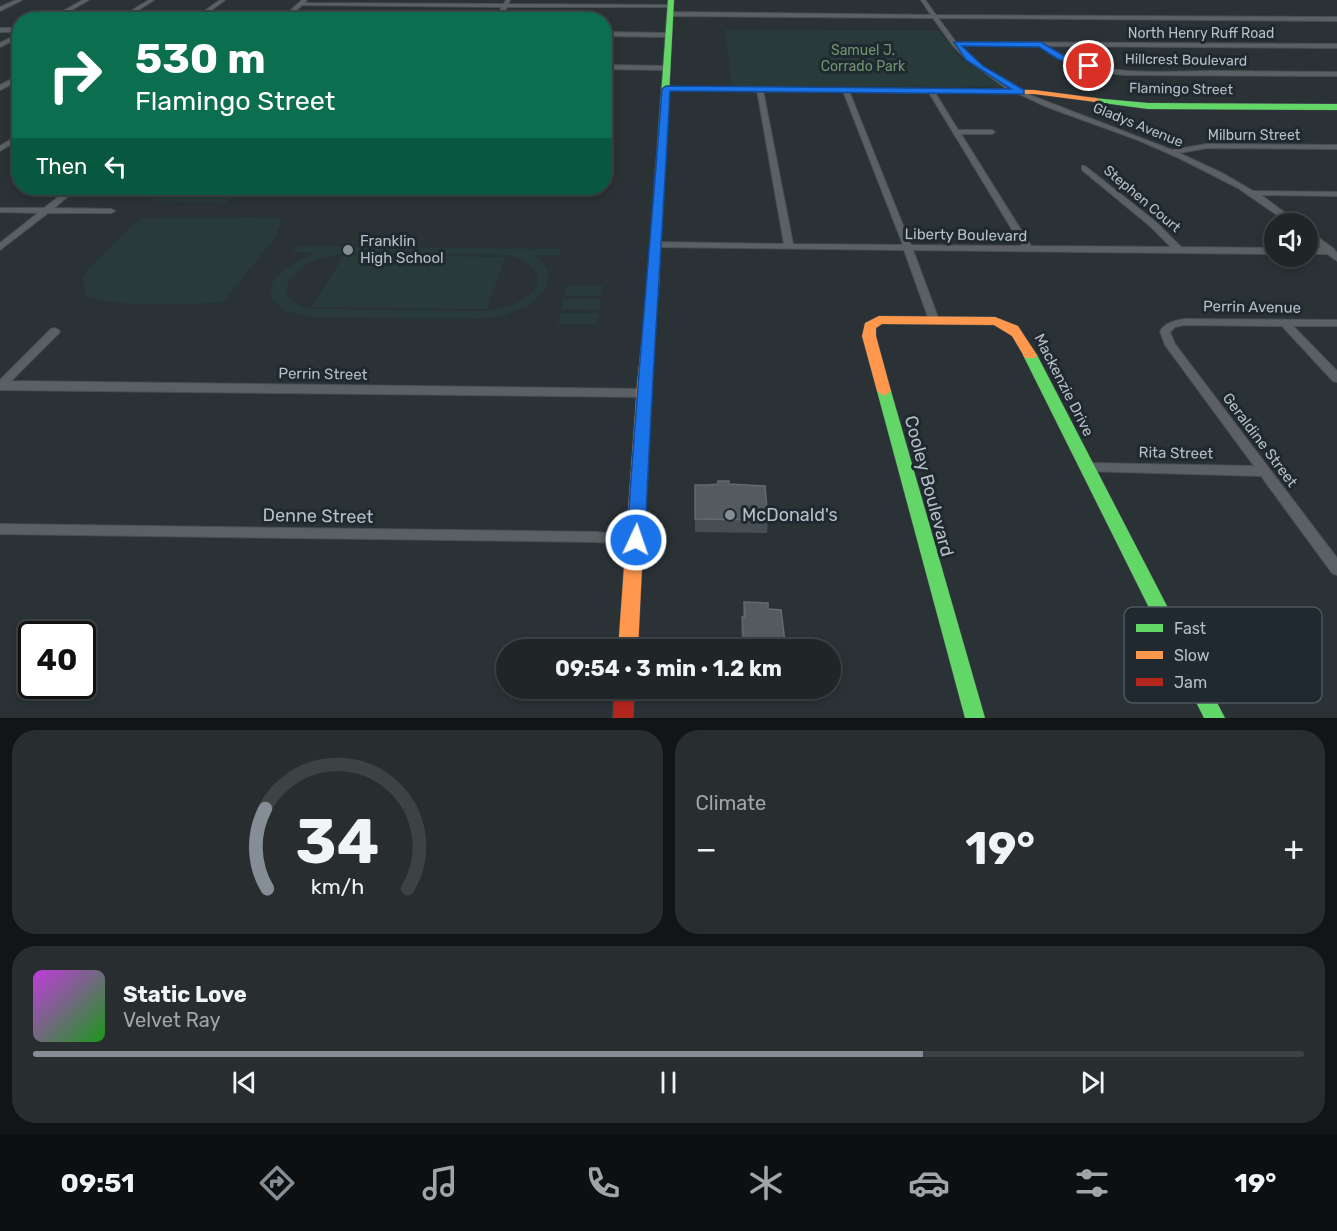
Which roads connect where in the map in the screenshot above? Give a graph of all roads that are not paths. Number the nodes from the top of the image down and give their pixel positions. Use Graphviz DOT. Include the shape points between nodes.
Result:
graph roads {
  1 [pos="20,0"];
  2 [pos="87,0"];
  3 [pos="152,0"];
  4 [pos="223,0"];
  5 [pos="923,0"];
  6 [pos="303,2"];
  7 [pos="507,3"];
  8 [pos="670,7"];
  9 [pos="0,9"];
  10 [pos="64,12"];
  11 [pos="132,12"];
  12 [pos="206,12"];
  13 [pos="291,12"];
  14 [pos="936,17"];
  15 [pos="1337,19"];
  16 [pos="612,34"];
  17 [pos="668,35"];
  18 [pos="956,44"];
  19 [pos="1041,45"];
  20 [pos="1337,46"];
  21 [pos="612,67"];
  22 [pos="666,68"];
  23 [pos="1337,74"];
  24 [pos="666,89"];
  25 [pos="760,90"];
  26 [pos="846,91"];
  27 [pos="931,91"];
  28 [pos="1021,92"];
  29 [pos="1337,107"];
  30 [pos="957,132"];
  31 [pos="992,132"];
  32 [pos="1337,147"];
  33 [pos="1172,152"];
  34 [pos="1085,168"];
  35 [pos="1251,193"];
  36 [pos="1337,194"];
  37 [pos="65,195"];
  38 [pos="0,210"];
  39 [pos="45,211"];
  40 [pos="111,211"];
  41 [pos="1280,213"];
  42 [pos="1318,240"];
  43 [pos="656,245"];
  44 [pos="789,246"];
  45 [pos="0,247"];
  46 [pos="907,248"];
  47 [pos="1028,249"];
  48 [pos="1180,250"];
  49 [pos="1264,251"];
  50 [pos="1318,252"];
  51 [pos="1335,253"];
  52 [pos="934,320"];
  53 [pos="1284,322"];
  54 [pos="1337,323"];
  55 [pos="1168,328"];
  56 [pos="55,331"];
  57 [pos="1337,378"];
  58 [pos="1,386"];
  59 [pos="643,393"];
  60 [pos="1088,468"];
  61 [pos="1264,471"];
  62 [pos="0,530"];
  63 [pos="636,540"];
  64 [pos="1337,569"];
  65 [pos="1159,607"];
  66 [pos="629,639"];
  67 [pos="624,699"];
  68 [pos="1207,703"];
  69 [pos="623,718"];
  70 [pos="975,718"];
  71 [pos="1215,718"];
  1 -- 9 [label="street"];
  2 -- 10 [label="street"];
  3 -- 11 [label="street"];
  4 -- 12 [label="street"];
  5 -- 14 [label="street, Gladys Avenue"];
  6 -- 7 [label="street"];
  6 -- 13 [label="street"];
  7 -- 8 [label="street"];
  8 -- 14 [label="street"];
  8 -- 17 [label="street"];
  14 -- 15 [label="street"];
  14 -- 18 [label="street, Gladys Avenue"];
  16 -- 17 [label="street"];
  17 -- 22 [label="street"];
  18 -- 19 [label="street, North Henry Ruff Road"];
  18 -- 28 [label="street, Gladys Avenue" via="981,68"];
  19 -- 20 [label="street, North Henry Ruff Road"];
  19 -- 23 [label="street, Hillcrest Boulevard" via="1071,61 1116,71"];
  21 -- 22 [label="street"];
  22 -- 24 [label="street"];
  24 -- 25 [label="street, Flamingo Street"];
  24 -- 43 [label="street"];
  25 -- 26 [label="street, Flamingo Street"];
  25 -- 44 [label="street"];
  26 -- 27 [label="street, Flamingo Street"];
  26 -- 46 [label="street"];
  27 -- 28 [label="street, Flamingo Street"];
  27 -- 30 [label="street"];
  28 -- 29 [label="street, Flamingo Street" via="1148,106"];
  28 -- 33 [label="street, Gladys Avenue"];
  30 -- 31 [label="street"];
  30 -- 47 [label="street"];
  32 -- 33 [label="street, Milburn Street" via="1207,146"];
  33 -- 35 [label="street, Gladys Avenue"];
  34 -- 48 [label="street, Stephen Court"];
  35 -- 36 [label="street"];
  35 -- 41 [label="street, Gladys Avenue"];
  37 -- 39 [label="street"];
  38 -- 39 [label="street"];
  39 -- 40 [label="street"];
  39 -- 45 [label="street"];
  42 -- 51 [label="street"];
  43 -- 44 [label="street, Liberty Boulevard"];
  43 -- 59 [label="street"];
  44 -- 46 [label="street, Liberty Boulevard"];
  46 -- 47 [label="street, Liberty Boulevard"];
  46 -- 52 [label="street"];
  47 -- 48 [label="street, Liberty Boulevard"];
  48 -- 49 [label="street, Liberty Boulevard"];
  50 -- 51 [label="street"];
  52 -- 60 [label="street, Mackenzie Drive" via="994,321 1018,332"];
  52 -- 70 [label="street, Cooley Boulevard" via="879,320 870,327 869,336"];
  53 -- 54 [label="street, Perrin Avenue"];
  53 -- 55 [label="street, Perrin Avenue" via="1185,322"];
  53 -- 57 [label="street"];
  55 -- 61 [label="street, Geraldine Street" via="1170,345"];
  56 -- 58 [label="street"];
  58 -- 59 [label="street, Perrin Street"];
  59 -- 63 [label="street"];
  60 -- 61 [label="street, Rita Street"];
  60 -- 65 [label="street, Mackenzie Drive"];
  61 -- 64 [label="street, Geraldine Street"];
  62 -- 63 [label="street, Denne Street"];
  63 -- 66 [label="street"];
  67 -- 69 [label="street"];
  68 -- 71 [label="street, Mackenzie Drive"];
}
